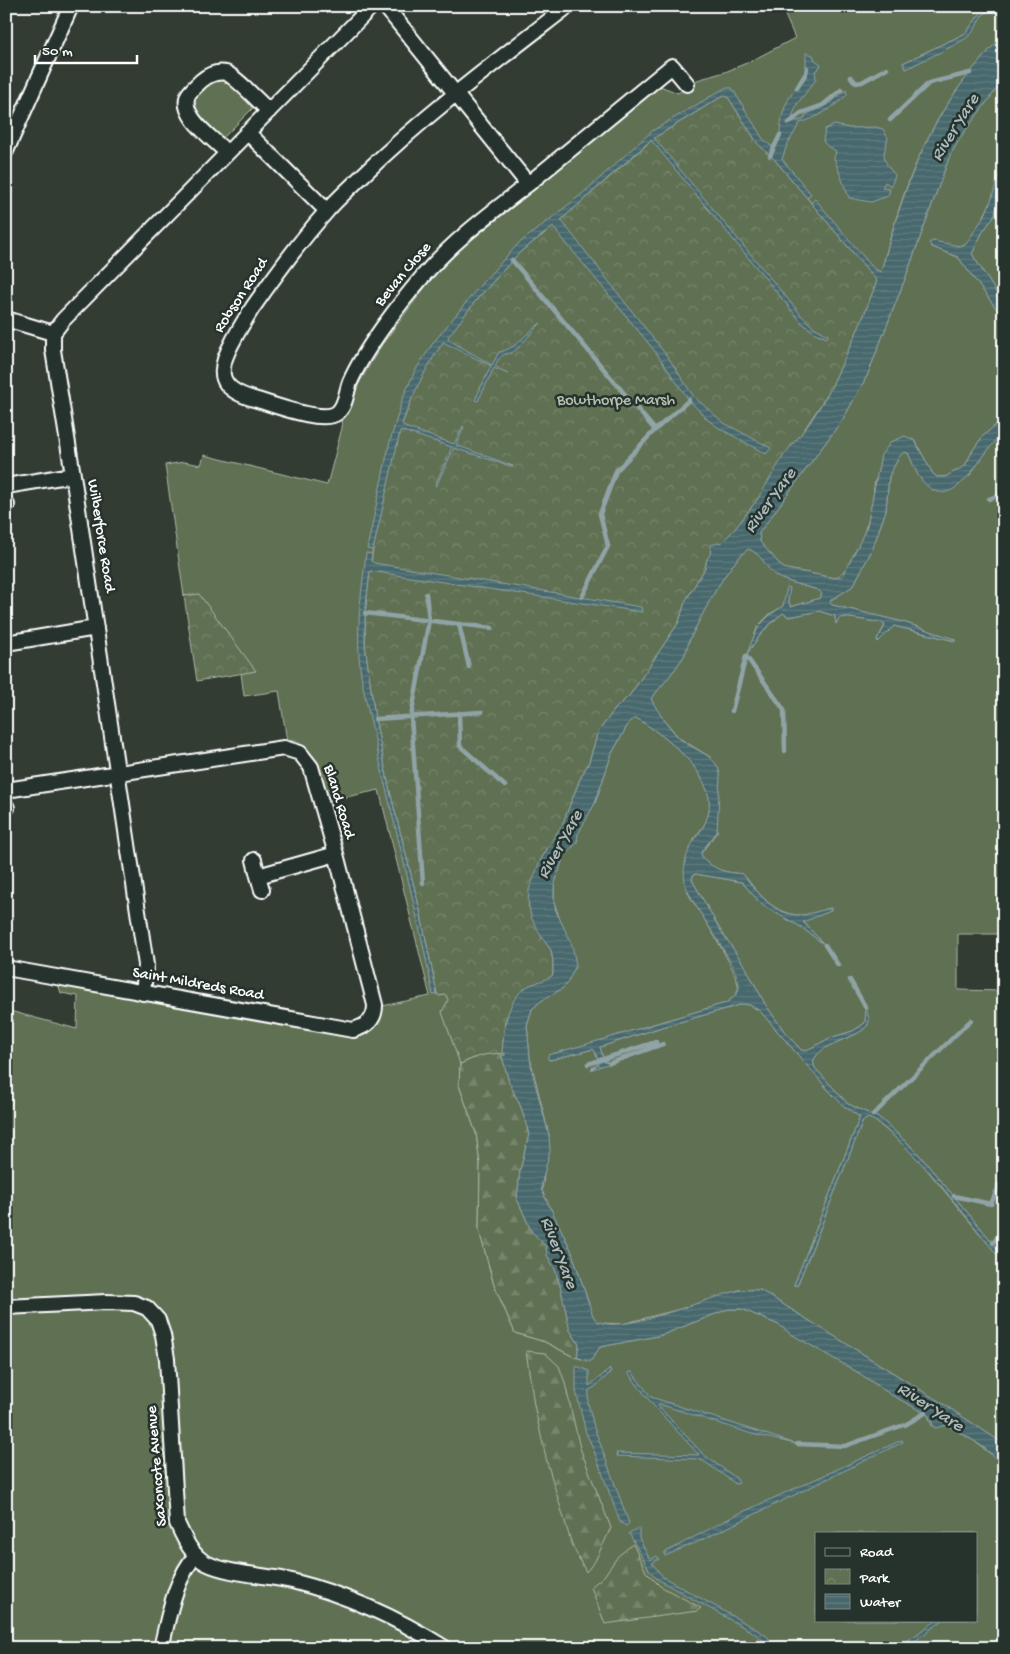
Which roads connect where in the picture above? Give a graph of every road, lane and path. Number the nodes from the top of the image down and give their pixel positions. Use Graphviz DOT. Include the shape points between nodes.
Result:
graph roads {
  1 [pos="71,6"];
  2 [pos="372,6"];
  3 [pos="385,6"];
  4 [pos="568,6"];
  5 [pos="687,84"];
  6 [pos="455,93"];
  7 [pos="269,111"];
  8 [pos="247,132"];
  9 [pos="6,151"];
  10 [pos="226,152"];
  11 [pos="528,184"];
  12 [pos="326,211"];
  13 [pos="6,319"];
  14 [pos="54,334"];
  15 [pos="337,413"];
  16 [pos="73,475"];
  17 [pos="6,486"];
  18 [pos="96,628"];
  19 [pos="6,643"];
  20 [pos="118,773"];
  21 [pos="6,790"];
  22 [pos="336,854"];
  23 [pos="254,860"];
  24 [pos="258,876"];
  25 [pos="262,890"];
  26 [pos="6,968"];
  27 [pos="143,993"];
  28 [pos="375,1012"];
  29 [pos="6,1307"];
  30 [pos="196,1555"];
  31 [pos="161,1648"];
  32 [pos="445,1648"];
  1 -- 9 [label="street"];
  2 -- 7 [label="street"];
  3 -- 6 [label="street"];
  4 -- 6 [label="street, Robson Road"];
  5 -- 11 [label="street, Bevan Close" via="672,66"];
  6 -- 11 [label="street"];
  6 -- 12 [label="street, Robson Road" via="390,149"];
  7 -- 8 [label="street"];
  7 -- 10 [label="street" via="227,74 206,77 194,87 188,96 187,109 195,122"];
  8 -- 10 [label="street"];
  8 -- 12 [label="street"];
  10 -- 14 [label="street" via="63,320"];
  11 -- 15 [label="street, Bevan Close" via="465,234 424,274 363,358"];
  12 -- 15 [label="street, Robson Road" via="244,321 221,370 224,381 243,396 324,417"];
  13 -- 14 [label="street"];
  14 -- 16 [label="street, Wilberforce Road" via="53,350"];
  16 -- 17 [label="street"];
  16 -- 18 [label="street, Wilberforce Road"];
  18 -- 19 [label="street"];
  18 -- 20 [label="street, Wilberforce Road"];
  20 -- 21 [label="street, Bland Road"];
  20 -- 22 [label="street, Bland Road" via="284,748 300,753 311,767"];
  20 -- 27 [label="street, Wilberforce Road" via="146,965"];
  22 -- 24 [label="street"];
  22 -- 28 [label="street, Bland Road"];
  23 -- 24 [label="street"];
  24 -- 25 [label="street"];
  26 -- 27 [label="street, Saint Mildreds Road"];
  27 -- 28 [label="street, Saint Mildreds Road" via="353,1030 364,1027"];
  29 -- 30 [label="street, Saxoncote Avenue" via="134,1303 147,1308 158,1320 164,1335 167,1360 177,1523"];
  30 -- 31 [label="street" via="178,1586"];
  30 -- 32 [label="street, Saxoncote Avenue" via="206,1563 227,1569 325,1589 371,1607"];
}
